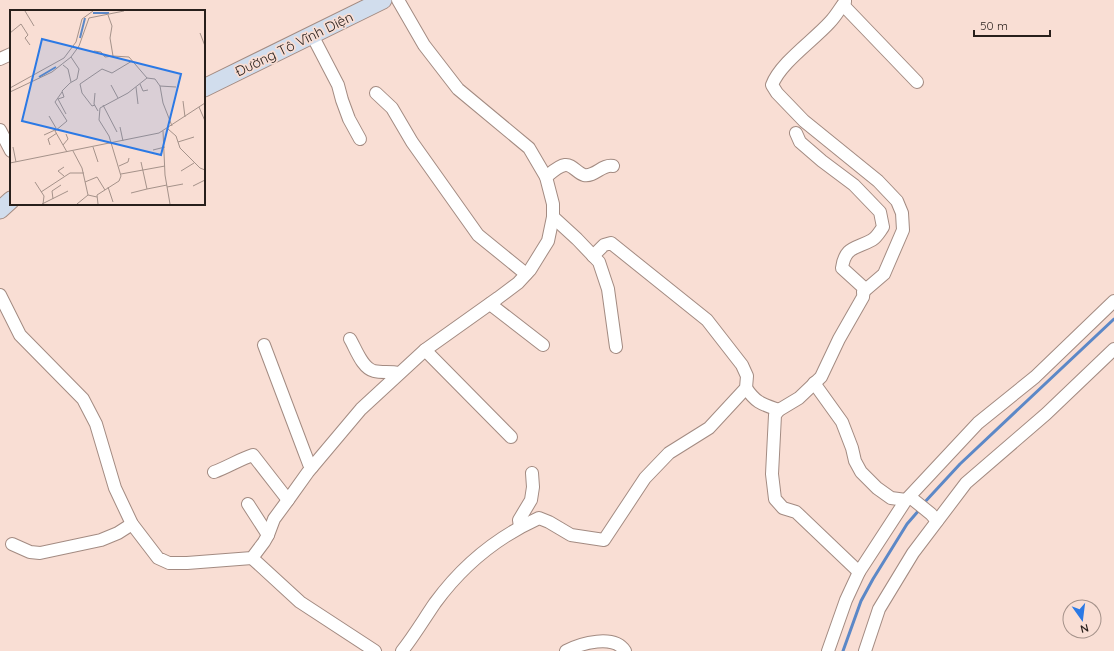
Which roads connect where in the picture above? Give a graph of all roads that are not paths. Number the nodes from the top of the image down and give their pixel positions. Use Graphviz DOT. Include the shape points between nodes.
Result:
graph roads {
  1 [pos="383,0"];
  2 [pos="398,0"];
  3 [pos="844,2"];
  4 [pos="312,35"];
  5 [pos="10,54"];
  6 [pos="0,59"];
  7 [pos="917,82"];
  8 [pos="205,88"];
  9 [pos="376,93"];
  10 [pos="0,130"];
  11 [pos="796,133"];
  12 [pos="360,139"];
  13 [pos="10,149"];
  14 [pos="613,166"];
  15 [pos="546,177"];
  16 [pos="10,201"];
  17 [pos="0,210"];
  18 [pos="552,217"];
  19 [pos="593,256"];
  20 [pos="526,274"];
  21 [pos="863,292"];
  22 [pos="0,295"];
  23 [pos="1114,301"];
  24 [pos="490,304"];
  25 [pos="350,339"];
  26 [pos="264,345"];
  27 [pos="543,345"];
  28 [pos="616,347"];
  29 [pos="1114,349"];
  30 [pos="425,350"];
  31 [pos="399,373"];
  32 [pos="814,383"];
  33 [pos="746,388"];
  34 [pos="778,410"];
  35 [pos="511,438"];
  36 [pos="312,467"];
  37 [pos="214,472"];
  38 [pos="532,473"];
  39 [pos="910,499"];
  40 [pos="288,500"];
  41 [pos="248,504"];
  42 [pos="934,518"];
  43 [pos="132,524"];
  44 [pos="520,527"];
  45 [pos="268,535"];
  46 [pos="12,544"];
  47 [pos="252,558"];
  48 [pos="859,572"];
  49 [pos="375,651"];
  50 [pos="402,651"];
  51 [pos="566,651"];
  52 [pos="625,651"];
  53 [pos="828,651"];
  54 [pos="865,651"];
  1 -- 4 [label="main road, Đường Tô Vĩnh Diện"];
  2 -- 15 [label="street" via="424,45 458,89 529,148"];
  3 -- 7 [label="street"];
  3 -- 21 [label="street" via="830,21 775,76 772,85 804,121 878,181 897,201 902,213 903,230 884,274"];
  4 -- 8 [label="main road, Đường Tô Vĩnh Diện"];
  4 -- 12 [label="street" via="338,85 349,119"];
  5 -- 6 [label="street"];
  9 -- 20 [label="street" via="392,108 412,142 478,235"];
  10 -- 13 [label="street"];
  11 -- 21 [label="street" via="800,142 854,185 880,212 883,227 874,239 851,249 843,259 842,268 864,288"];
  14 -- 15 [label="street" via="586,175 566,165"];
  15 -- 18 [label="street" via="553,204"];
  16 -- 17 [label="main road"];
  18 -- 19 [label="street"];
  18 -- 20 [label="street" via="548,241"];
  19 -- 28 [label="street" via="599,262 608,289"];
  19 -- 33 [label="street" via="604,245 611,243 707,320 742,365 747,376"];
  20 -- 24 [label="street"];
  21 -- 32 [label="street" via="863,297 839,338 821,377"];
  22 -- 43 [label="street" via="20,335 82,399 96,424 115,488"];
  23 -- 39 [label="street" via="1035,376 978,423"];
  24 -- 27 [label="street"];
  24 -- 30 [label="street"];
  25 -- 31 [label="street" via="369,370"];
  26 -- 36 [label="street"];
  29 -- 42 [label="street" via="1046,414 966,483"];
  30 -- 31 [label="street"];
  30 -- 35 [label="street"];
  31 -- 36 [label="street" via="361,408"];
  32 -- 34 [label="street" via="799,398"];
  32 -- 39 [label="street" via="842,422 861,472 891,498"];
  33 -- 34 [label="street" via="759,403"];
  33 -- 44 [label="street" via="709,428 669,453 645,478 604,540 571,535 539,518"];
  34 -- 48 [label="street" via="775,415 772,474 776,499 783,508 796,512"];
  36 -- 40 [label="street"];
  37 -- 40 [label="street" via="253,455"];
  38 -- 44 [label="street" via="533,493 519,520"];
  39 -- 42 [label="street"];
  39 -- 48 [label="street"];
  40 -- 45 [label="street" via="274,519"];
  41 -- 45 [label="street"];
  42 -- 54 [label="street" via="879,609"];
  43 -- 46 [label="street" via="101,540 40,553 30,552"];
  43 -- 47 [label="street" via="158,558 169,563"];
  44 -- 50 [label="street" via="496,542 459,575"];
  45 -- 47 [label="street"];
  47 -- 49 [label="street" via="300,602"];
  48 -- 53 [label="street"];
  51 -- 52 [label="street" via="602,640 612,642"];
}
